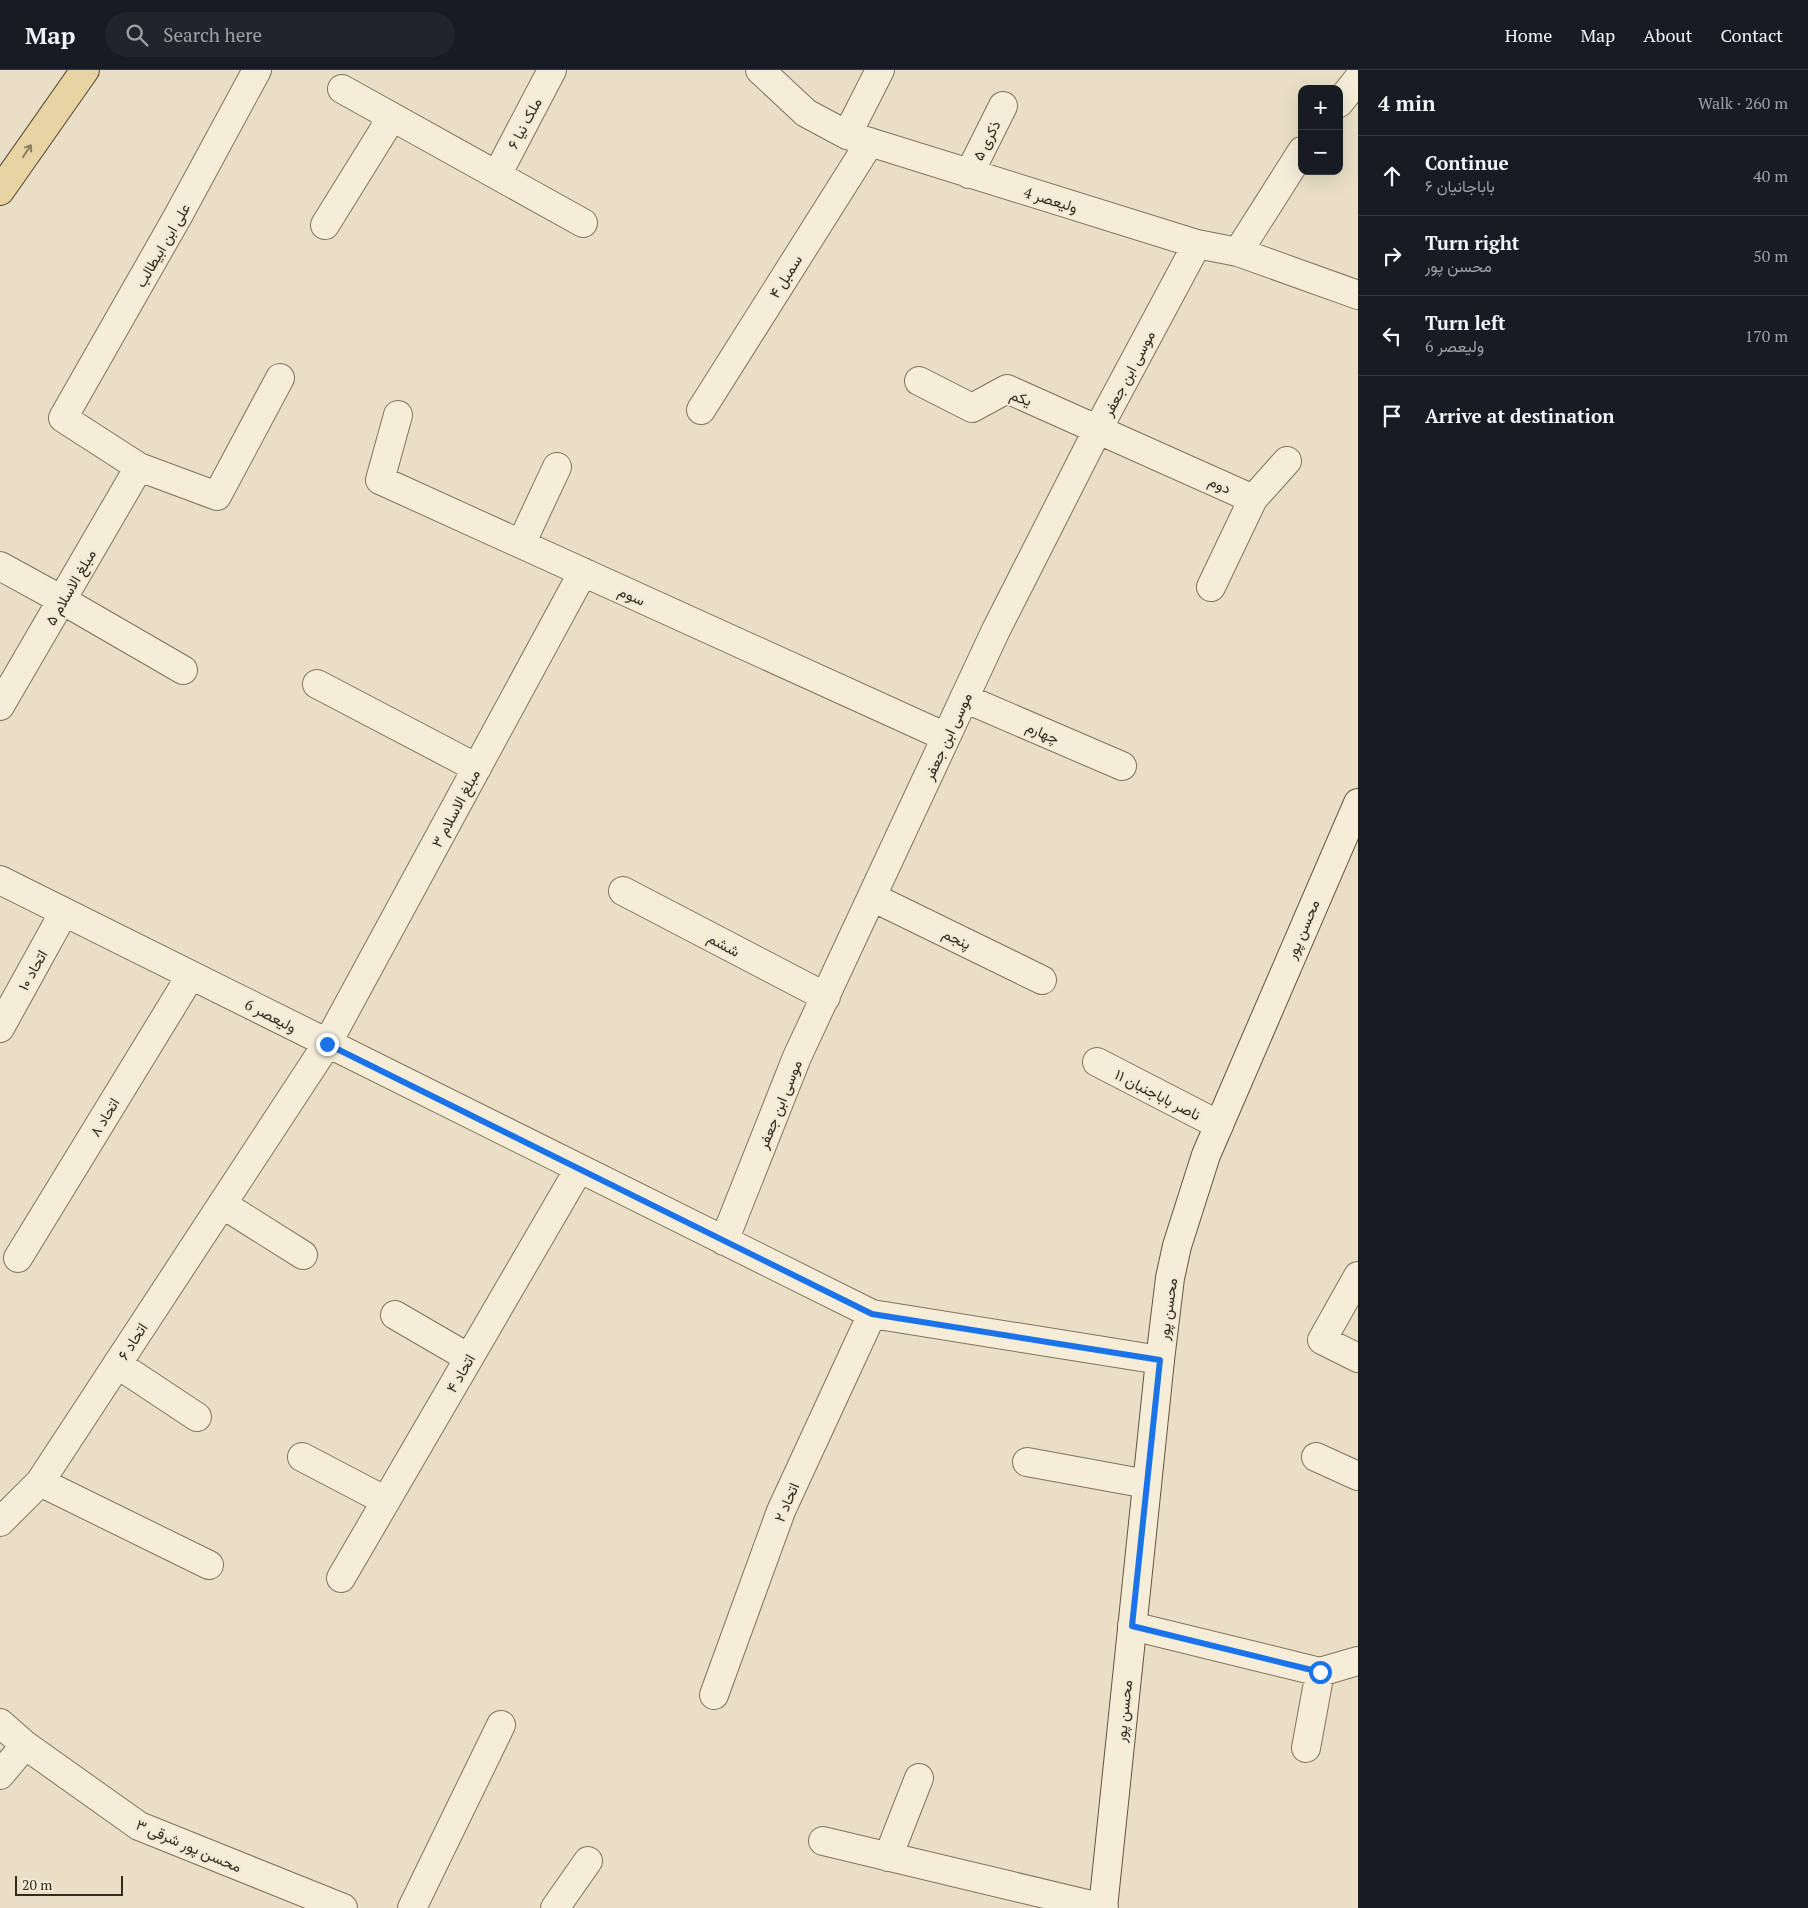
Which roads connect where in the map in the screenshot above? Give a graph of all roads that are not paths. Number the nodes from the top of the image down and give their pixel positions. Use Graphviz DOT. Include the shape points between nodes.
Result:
graph roads {
  1 [pos="86,70"];
  2 [pos="257,70"];
  3 [pos="552,70"];
  4 [pos="760,70"];
  5 [pos="880,70"];
  6 [pos="1358,78"];
  7 [pos="342,89"];
  8 [pos="1343,98"];
  9 [pos="1003,106"];
  10 [pos="392,117"];
  11 [pos="858,138"];
  12 [pos="1298,157"];
  13 [pos="969,174"];
  14 [pos="497,176"];
  15 [pos="0,191"];
  16 [pos="583,223"];
  17 [pos="325,225"];
  18 [pos="1197,244"];
  19 [pos="1238,252"];
  20 [pos="1358,295"];
  21 [pos="280,378"];
  22 [pos="919,381"];
  23 [pos="701,410"];
  24 [pos="398,415"];
  25 [pos="1098,429"];
  26 [pos="1287,461"];
  27 [pos="139,467"];
  28 [pos="557,467"];
  29 [pos="1253,499"];
  30 [pos="521,544"];
  31 [pos="0,566"];
  32 [pos="583,572"];
  33 [pos="1211,587"];
  34 [pos="62,600"];
  35 [pos="182,670"];
  36 [pos="317,684"];
  37 [pos="964,698"];
  38 [pos="0,706"];
  39 [pos="946,737"];
  40 [pos="1122,766"];
  41 [pos="477,768"];
  42 [pos="1358,802"];
  43 [pos="0,880"];
  44 [pos="623,891"];
  45 [pos="872,897"];
  46 [pos="64,912"];
  47 [pos="191,975"];
  48 [pos="1042,980"];
  49 [pos="826,997"];
  50 [pos="0,1028"];
  51 [pos="327,1044"];
  52 [pos="1097,1062"];
  53 [pos="1219,1125"];
  54 [pos="579,1168"];
  55 [pos="222,1204"];
  56 [pos="724,1241"];
  57 [pos="303,1255"];
  58 [pos="18,1258"];
  59 [pos="1358,1276"];
  60 [pos="872,1314"];
  61 [pos="395,1315"];
  62 [pos="469,1358"];
  63 [pos="1358,1358"];
  64 [pos="1160,1360"];
  65 [pos="117,1364"];
  66 [pos="197,1417"];
  67 [pos="302,1457"];
  68 [pos="1316,1457"];
  69 [pos="1027,1462"];
  70 [pos="1358,1476"];
  71 [pos="40,1482"];
  72 [pos="1148,1484"];
  73 [pos="386,1501"];
  74 [pos="0,1522"];
  75 [pos="209,1565"];
  76 [pos="342,1578"];
  77 [pos="1132,1626"];
  78 [pos="1358,1661"];
  79 [pos="1320,1672"];
  80 [pos="714,1695"];
  81 [pos="0,1723"];
  82 [pos="501,1725"];
  83 [pos="25,1745"];
  84 [pos="1306,1748"];
  85 [pos="0,1775"];
  86 [pos="919,1778"];
  87 [pos="823,1841"];
  88 [pos="888,1857"];
  89 [pos="588,1861"];
  90 [pos="343,1908"];
  91 [pos="412,1908"];
  92 [pos="555,1908"];
  93 [pos="1103,1908"];
  15 -- 1 [label="main road, one-way"];
  2 -- 27 [label="street, علی ابن ابیطالب" via="63,418"];
  3 -- 14 [label="street, ملک نیا ۶"];
  4 -- 11 [label="street, ولیعصر 4" via="806,113"];
  5 -- 11 [label="street, سمبل ۴"];
  6 -- 8 [label="street"];
  7 -- 10 [label="street"];
  9 -- 13 [label="street, ذکری ۵"];
  10 -- 14 [label="street"];
  10 -- 17 [label="street"];
  11 -- 13 [label="street, ولیعصر 4"];
  11 -- 23 [label="street, سمبل ۴"];
  12 -- 19 [label="street"];
  13 -- 18 [label="street, ولیعصر 4"];
  14 -- 16 [label="street"];
  18 -- 19 [label="street, ولیعصر 4"];
  18 -- 25 [label="street, موسی ابن جعفر"];
  19 -- 20 [label="street, ولیعصر 4"];
  21 -- 27 [label="street" via="217,496"];
  22 -- 25 [label="street, یکم" via="972,408 1008,389"];
  24 -- 30 [label="street, سوم" via="380,480"];
  25 -- 29 [label="street, دوم"];
  25 -- 37 [label="street, موسی ابن جعفر"];
  26 -- 29 [label="street"];
  27 -- 34 [label="street, مبلغ الاسلام ۵"];
  28 -- 30 [label="street"];
  29 -- 33 [label="street"];
  30 -- 32 [label="street, سوم"];
  31 -- 34 [label="street"];
  32 -- 39 [label="street, سوم"];
  32 -- 41 [label="street, مبلغ الاسلام ۳"];
  34 -- 35 [label="street"];
  34 -- 38 [label="street, مبلغ الاسلام ۵"];
  36 -- 41 [label="street"];
  37 -- 39 [label="street, موسی ابن جعفر"];
  37 -- 40 [label="street, چهارم"];
  39 -- 45 [label="street, موسی ابن جعفر"];
  41 -- 51 [label="street, مبلغ الاسلام ۳"];
  42 -- 53 [label="street, محسن پور"];
  43 -- 46 [label="street, ولیعصر 6"];
  44 -- 49 [label="street, ششم"];
  45 -- 48 [label="street, پنجم"];
  45 -- 49 [label="street, موسی ابن جعفر"];
  46 -- 47 [label="street, ولیعصر 6"];
  46 -- 50 [label="street, اتحاد ۱۰"];
  47 -- 51 [label="street, ولیعصر 6"];
  47 -- 58 [label="street, اتحاد ۸"];
  49 -- 56 [label="street, موسی ابن جعفر" via="798,1057"];
  51 -- 54 [label="street, ولیعصر 6"];
  51 -- 55 [label="street, اتحاد ۶"];
  52 -- 53 [label="street, ناصر باباجنبان ۱۱"];
  53 -- 64 [label="street, محسن پور" via="1206,1154 1177,1246"];
  54 -- 56 [label="street, ولیعصر 6"];
  54 -- 62 [label="street, اتحاد ۴"];
  55 -- 57 [label="street"];
  55 -- 65 [label="street, اتحاد ۶"];
  56 -- 60 [label="street, ولیعصر 6"];
  59 -- 63 [label="street" via="1322,1340"];
  60 -- 64 [label="street, ولیعصر 6"];
  60 -- 80 [label="street, اتحاد ۲" via="781,1511"];
  61 -- 62 [label="street"];
  62 -- 73 [label="street, اتحاد ۴"];
  64 -- 72 [label="street, محسن پور"];
  65 -- 66 [label="street"];
  65 -- 71 [label="street, اتحاد ۶"];
  67 -- 73 [label="street"];
  68 -- 70 [label="street"];
  69 -- 72 [label="street"];
  71 -- 74 [label="street, اتحاد ۶"];
  71 -- 75 [label="street"];
  72 -- 77 [label="street, محسن پور"];
  73 -- 76 [label="street, اتحاد ۴"];
  77 -- 79 [label="street"];
  77 -- 93 [label="street, محسن پور"];
  78 -- 79 [label="street"];
  79 -- 84 [label="street"];
  81 -- 83 [label="street, محسن پور شرقی ۳"];
  82 -- 91 [label="street"];
  83 -- 85 [label="street"];
  83 -- 90 [label="street, محسن پور شرقی ۳" via="139,1826"];
  86 -- 88 [label="street"];
  87 -- 88 [label="street"];
  88 -- 93 [label="street"];
  89 -- 92 [label="street"];
}
